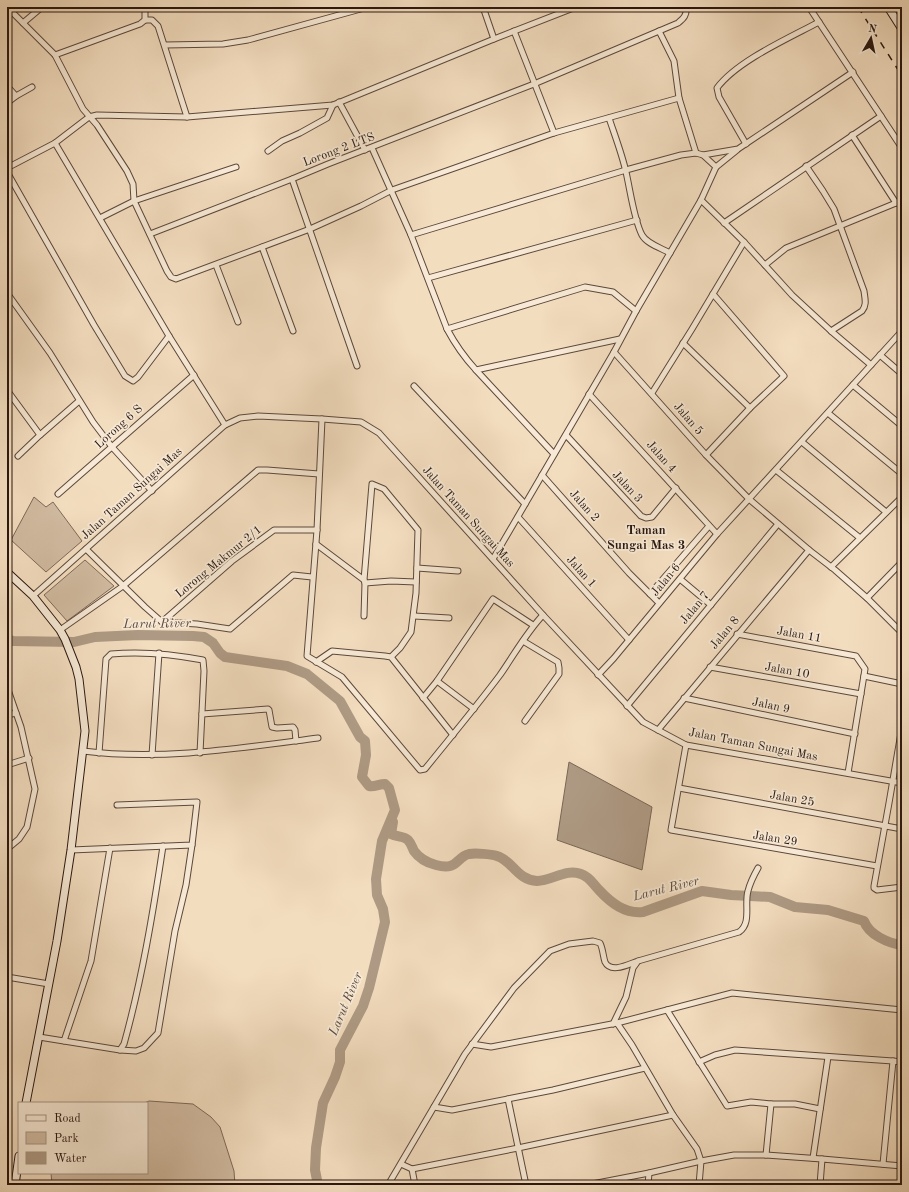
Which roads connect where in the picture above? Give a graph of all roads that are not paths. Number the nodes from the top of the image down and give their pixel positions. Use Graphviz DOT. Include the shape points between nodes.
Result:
graph roads {
  1 [pos="7,7"];
  2 [pos="42,7"];
  3 [pos="145,7"];
  4 [pos="368,7"];
  5 [pos="483,7"];
  6 [pos="576,7"];
  7 [pos="686,7"];
  8 [pos="809,7"];
  9 [pos="888,7"];
  10 [pos="899,7"];
  11 [pos="902,11"];
  12 [pos="145,20"];
  13 [pos="819,22"];
  14 [pos="23,23"];
  15 [pos="902,29"];
  16 [pos="660,30"];
  17 [pos="514,31"];
  18 [pos="494,39"];
  19 [pos="165,45"];
  20 [pos="55,55"];
  21 [pos="853,72"];
  22 [pos="534,84"];
  23 [pos="7,86"];
  24 [pos="32,87"];
  25 [pos="16,96"];
  26 [pos="679,98"];
  27 [pos="339,102"];
  28 [pos="7,103"];
  29 [pos="333,105"];
  30 [pos="881,116"];
  31 [pos="187,117"];
  32 [pos="89,118"];
  33 [pos="610,118"];
  34 [pos="554,133"];
  35 [pos="852,135"];
  36 [pos="55,143"];
  37 [pos="746,144"];
  38 [pos="372,148"];
  39 [pos="902,148"];
  40 [pos="738,149"];
  41 [pos="365,150"];
  42 [pos="268,151"];
  43 [pos="696,153"];
  44 [pos="703,155"];
  45 [pos="806,166"];
  46 [pos="236,167"];
  47 [pos="716,167"];
  48 [pos="7,168"];
  49 [pos="626,170"];
  50 [pos="7,172"];
  51 [pos="292,180"];
  52 [pos="392,190"];
  53 [pos="902,199"];
  54 [pos="701,200"];
  55 [pos="134,201"];
  56 [pos="896,202"];
  57 [pos="100,218"];
  58 [pos="637,220"];
  59 [pos="724,223"];
  60 [pos="840,226"];
  61 [pos="310,229"];
  62 [pos="150,234"];
  63 [pos="411,235"];
  64 [pos="744,242"];
  65 [pos="262,247"];
  66 [pos="670,253"];
  67 [pos="216,265"];
  68 [pos="765,265"];
  69 [pos="428,278"];
  70 [pos="7,293"];
  71 [pos="713,294"];
  72 [pos="636,311"];
  73 [pos="238,322"];
  74 [pos="447,329"];
  75 [pos="293,331"];
  76 [pos="831,331"];
  77 [pos="902,331"];
  78 [pos="169,336"];
  79 [pos="620,339"];
  80 [pos="683,343"];
  81 [pos="614,352"];
  82 [pos="880,355"];
  83 [pos="871,365"];
  84 [pos="357,366"];
  85 [pos="476,370"];
  86 [pos="902,374"];
  87 [pos="194,375"];
  88 [pos="853,385"];
  89 [pos="414,386"];
  90 [pos="7,390"];
  91 [pos="652,393"];
  92 [pos="590,394"];
  93 [pos="79,401"];
  94 [pos="750,408"];
  95 [pos="828,413"];
  96 [pos="322,419"];
  97 [pos="225,425"];
  98 [pos="902,426"];
  99 [pos="40,435"];
  100 [pos="566,435"];
  101 [pos="802,442"];
  102 [pos="112,447"];
  103 [pos="554,454"];
  104 [pos="706,455"];
  105 [pos="18,456"];
  106 [pos="776,470"];
  107 [pos="319,474"];
  108 [pos="902,474"];
  109 [pos="542,475"];
  110 [pos="676,488"];
  111 [pos="152,491"];
  112 [pos="58,494"];
  113 [pos="902,497"];
  114 [pos="749,499"];
  115 [pos="525,504"];
  116 [pos="886,512"];
  117 [pos="518,517"];
  118 [pos="778,524"];
  119 [pos="709,526"];
  120 [pos="317,530"];
  121 [pos="717,534"];
  122 [pos="860,538"];
  123 [pos="316,544"];
  124 [pos="86,549"];
  125 [pos="809,550"];
  126 [pos="493,559"];
  127 [pos="902,562"];
  128 [pos="831,567"];
  129 [pos="417,568"];
  130 [pos="458,571"];
  131 [pos="7,572"];
  132 [pos="312,577"];
  133 [pos="680,579"];
  134 [pos="365,582"];
  135 [pos="416,582"];
  136 [pos="123,586"];
  137 [pos="650,594"];
  138 [pos="33,596"];
  139 [pos="867,598"];
  140 [pos="659,603"];
  141 [pos="711,605"];
  142 [pos="542,614"];
  143 [pos="364,616"];
  144 [pos="414,616"];
  145 [pos="449,618"];
  146 [pos="162,622"];
  147 [pos="533,625"];
  148 [pos="60,630"];
  149 [pos="902,633"];
  150 [pos="737,634"];
  151 [pos="629,640"];
  152 [pos="523,641"];
  153 [pos="159,653"];
  154 [pos="391,657"];
  155 [pos="316,662"];
  156 [pos="710,667"];
  157 [pos="598,675"];
  158 [pos="864,676"];
  159 [pos="437,681"];
  160 [pos="902,684"];
  161 [pos="7,687"];
  162 [pos="861,694"];
  163 [pos="424,698"];
  164 [pos="684,698"];
  165 [pos="627,706"];
  166 [pos="474,709"];
  167 [pos="16,713"];
  168 [pos="202,714"];
  169 [pos="7,715"];
  170 [pos="525,721"];
  171 [pos="902,727"];
  172 [pos="658,730"];
  173 [pos="854,734"];
  174 [pos="453,735"];
  175 [pos="318,738"];
  176 [pos="296,741"];
  177 [pos="686,745"];
  178 [pos="83,752"];
  179 [pos="200,752"];
  180 [pos="99,754"];
  181 [pos="152,754"];
  182 [pos="29,758"];
  183 [pos="7,765"];
  184 [pos="848,773"];
  185 [pos="892,781"];
  186 [pos="902,783"];
  187 [pos="679,788"];
  188 [pos="116,805"];
  189 [pos="885,826"];
  190 [pos="902,829"];
  191 [pos="192,845"];
  192 [pos="163,846"];
  193 [pos="110,848"];
  194 [pos="7,849"];
  195 [pos="72,850"];
  196 [pos="877,866"];
  197 [pos="758,868"];
  198 [pos="902,887"];
  199 [pos="638,961"];
  200 [pos="7,977"];
  201 [pos="49,984"];
  202 [pos="667,1010"];
  203 [pos="902,1010"];
  204 [pos="615,1024"];
  205 [pos="40,1037"];
  206 [pos="64,1041"];
  207 [pos="472,1044"];
  208 [pos="120,1050"];
  209 [pos="828,1057"];
  210 [pos="893,1061"];
  211 [pos="699,1062"];
  212 [pos="902,1062"];
  213 [pos="645,1068"];
  214 [pos="508,1099"];
  215 [pos="26,1102"];
  216 [pos="771,1104"];
  217 [pos="434,1107"];
  218 [pos="820,1109"];
  219 [pos="673,1115"];
  220 [pos="518,1148"];
  221 [pos="766,1155"];
  222 [pos="813,1158"];
  223 [pos="822,1159"];
  224 [pos="701,1161"];
  225 [pos="18,1163"];
  226 [pos="401,1164"];
  227 [pos="883,1164"];
  228 [pos="902,1166"];
  229 [pos="412,1168"];
  230 [pos="649,1174"];
  231 [pos="15,1185"];
  232 [pos="388,1185"];
  233 [pos="415,1185"];
  234 [pos="526,1185"];
  235 [pos="587,1185"];
  236 [pos="648,1185"];
  237 [pos="699,1185"];
  238 [pos="820,1185"];
  1 -- 14 [label="street"];
  2 -- 14 [label="street"];
  3 -- 12 [label="street"];
  4 -- 19 [label="street" via="248,40 223,44"];
  5 -- 18 [label="street"];
  6 -- 17 [label="street"];
  7 -- 16 [label="street, Lorong 2 LTS" via="683,19"];
  8 -- 13 [label="street"];
  9 -- 15 [label="street"];
  10 -- 11 [label="street"];
  12 -- 19 [label="street" via="152,20 158,26"];
  12 -- 20 [label="street"];
  13 -- 21 [label="street"];
  13 -- 37 [label="street" via="751,60 717,88 719,98"];
  14 -- 20 [label="street"];
  16 -- 22 [label="street, Lorong 2 LTS"];
  16 -- 26 [label="street" via="674,61"];
  17 -- 18 [label="street"];
  17 -- 22 [label="street"];
  18 -- 27 [label="street"];
  19 -- 31 [label="street"];
  20 -- 32 [label="street"];
  21 -- 30 [label="street"];
  21 -- 37 [label="street"];
  22 -- 34 [label="street"];
  22 -- 38 [label="street, Lorong 2 LTS"];
  23 -- 25 [label="street"];
  24 -- 25 [label="street"];
  25 -- 28 [label="street"];
  26 -- 33 [label="street"];
  26 -- 43 [label="street"];
  27 -- 29 [label="street"];
  27 -- 41 [label="street"];
  29 -- 31 [label="street"];
  29 -- 42 [label="street" via="327,118"];
  30 -- 35 [label="street"];
  30 -- 39 [label="street"];
  31 -- 32 [label="street" via="97,115"];
  32 -- 36 [label="street"];
  32 -- 55 [label="street" via="127,171 133,184"];
  33 -- 34 [label="street"];
  33 -- 49 [label="street"];
  34 -- 52 [label="street"];
  35 -- 45 [label="street"];
  35 -- 56 [label="street"];
  36 -- 48 [label="street"];
  36 -- 57 [label="street"];
  37 -- 40 [label="street"];
  38 -- 41 [label="street, Lorong 2 LTS"];
  38 -- 52 [label="street"];
  40 -- 44 [label="street"];
  40 -- 47 [label="street"];
  41 -- 51 [label="street, Lorong 2 LTS"];
  43 -- 44 [label="street"];
  43 -- 49 [label="street"];
  44 -- 47 [label="street"];
  45 -- 59 [label="street"];
  45 -- 60 [label="street" via="834,209"];
  46 -- 55 [label="street"];
  47 -- 54 [label="street"];
  49 -- 58 [label="street"];
  49 -- 63 [label="street"];
  50 -- 78 [label="street" via="125,376 133,381 138,377"];
  51 -- 61 [label="street"];
  51 -- 62 [label="street, Lorong 2 LTS"];
  52 -- 61 [label="street"];
  52 -- 63 [label="street"];
  53 -- 56 [label="street"];
  54 -- 59 [label="street"];
  54 -- 66 [label="street"];
  55 -- 57 [label="street"];
  55 -- 62 [label="street"];
  56 -- 60 [label="street"];
  57 -- 78 [label="street"];
  58 -- 66 [label="street" via="646,240"];
  58 -- 69 [label="street"];
  59 -- 64 [label="street"];
  60 -- 68 [label="street" via="786,248"];
  60 -- 76 [label="street" via="866,301 862,311"];
  61 -- 65 [label="street"];
  61 -- 84 [label="street"];
  62 -- 67 [label="street" via="171,277 176,279"];
  63 -- 69 [label="street"];
  64 -- 68 [label="street"];
  64 -- 71 [label="street"];
  65 -- 67 [label="street"];
  65 -- 75 [label="street"];
  66 -- 72 [label="street"];
  67 -- 73 [label="street"];
  68 -- 76 [label="street"];
  69 -- 74 [label="street"];
  70 -- 93 [label="street" via="50,353"];
  71 -- 80 [label="street"];
  71 -- 94 [label="street" via="784,376"];
  72 -- 74 [label="street" via="613,292 586,287"];
  72 -- 79 [label="street"];
  74 -- 85 [label="street" via="453,342"];
  76 -- 83 [label="street"];
  77 -- 82 [label="street, Jalan 6"];
  78 -- 87 [label="street"];
  79 -- 81 [label="street"];
  79 -- 85 [label="street"];
  80 -- 91 [label="street"];
  80 -- 94 [label="street"];
  81 -- 91 [label="street, Jalan 5"];
  81 -- 92 [label="street"];
  82 -- 83 [label="street, Jalan 6"];
  82 -- 86 [label="street"];
  83 -- 88 [label="street, Jalan 6"];
  85 -- 103 [label="street"];
  87 -- 97 [label="street"];
  87 -- 102 [label="street, Lorong 6 S"];
  88 -- 95 [label="street, Jalan 6"];
  88 -- 98 [label="street"];
  89 -- 115 [label="street"];
  90 -- 99 [label="street"];
  91 -- 104 [label="street, Jalan 5"];
  92 -- 100 [label="street"];
  92 -- 110 [label="street, Jalan 4"];
  93 -- 99 [label="street"];
  93 -- 102 [label="street"];
  94 -- 104 [label="street"];
  95 -- 101 [label="street, Jalan 6"];
  95 -- 108 [label="street"];
  96 -- 97 [label="street, Jalan Taman Sungai Mas" via="258,416 240,418"];
  96 -- 107 [label="street"];
  96 -- 126 [label="street, Jalan Taman Sungai Mas" via="361,422 379,433"];
  97 -- 111 [label="street, Jalan Taman Sungai Mas"];
  99 -- 105 [label="street"];
  100 -- 103 [label="street"];
  100 -- 110 [label="street, Jalan 3" via="641,516 652,517"];
  101 -- 106 [label="street, Jalan 6"];
  101 -- 116 [label="street"];
  102 -- 111 [label="street"];
  102 -- 112 [label="street, Lorong 6 S"];
  103 -- 109 [label="street"];
  104 -- 114 [label="street, Jalan 5"];
  106 -- 114 [label="street, Jalan 6"];
  106 -- 122 [label="street"];
  107 -- 120 [label="street"];
  107 -- 136 [label="street" via="258,470"];
  109 -- 115 [label="street"];
  109 -- 137 [label="street, Jalan 2"];
  110 -- 119 [label="street, Jalan 4"];
  111 -- 124 [label="street, Jalan Taman Sungai Mas"];
  113 -- 116 [label="street"];
  114 -- 118 [label="street, Jalan 5"];
  114 -- 121 [label="street, Jalan 6"];
  115 -- 117 [label="street"];
  116 -- 122 [label="street"];
  117 -- 126 [label="street"];
  117 -- 151 [label="street, Jalan 1"];
  118 -- 125 [label="street, Jalan 5"];
  118 -- 141 [label="street, Jalan 7"];
  119 -- 121 [label="street, Jalan 4"];
  119 -- 137 [label="street"];
  120 -- 123 [label="street"];
  120 -- 146 [label="street, Lorong Makmur 2/1" via="274,530 232,561"];
  121 -- 133 [label="street, Jalan 6"];
  122 -- 128 [label="street"];
  123 -- 132 [label="street"];
  123 -- 134 [label="street"];
  124 -- 136 [label="street"];
  124 -- 138 [label="street, Jalan Taman Sungai Mas"];
  125 -- 128 [label="street, Jalan 5"];
  125 -- 150 [label="street, Jalan 8"];
  126 -- 142 [label="street, Jalan Taman Sungai Mas"];
  127 -- 139 [label="street"];
  128 -- 139 [label="street, Jalan 5"];
  129 -- 130 [label="street"];
  129 -- 134 [label="street" via="417,527 384,489 372,484"];
  129 -- 135 [label="street"];
  131 -- 138 [label="street"];
  132 -- 146 [label="street" via="293,575 230,629"];
  132 -- 155 [label="street" via="307,656"];
  133 -- 140 [label="street, Jalan 6"];
  133 -- 141 [label="street"];
  134 -- 135 [label="street"];
  134 -- 143 [label="street"];
  135 -- 144 [label="street"];
  136 -- 146 [label="street"];
  136 -- 148 [label="street"];
  137 -- 140 [label="street, Jalan 2"];
  138 -- 148 [label="street"];
  139 -- 149 [label="street, Jalan 5"];
  140 -- 151 [label="street, Jalan 6"];
  141 -- 165 [label="street, Jalan 7"];
  142 -- 147 [label="street"];
  142 -- 157 [label="street, Jalan Taman Sungai Mas"];
  144 -- 145 [label="street"];
  144 -- 154 [label="street" via="411,632"];
  147 -- 152 [label="street"];
  147 -- 159 [label="street" via="493,599"];
  148 -- 178 [label="street" via="76,667 82,702"];
  150 -- 156 [label="street, Jalan 8"];
  150 -- 158 [label="street, Jalan 11" via="856,656 865,669"];
  151 -- 157 [label="street, Jalan 6"];
  152 -- 166 [label="street"];
  152 -- 170 [label="street" via="558,662 559,668 559,674"];
  153 -- 168 [label="street" via="202,660"];
  153 -- 180 [label="street" via="111,654 106,659"];
  153 -- 181 [label="street"];
  154 -- 155 [label="street" via="332,651"];
  154 -- 163 [label="street"];
  155 -- 174 [label="street" via="342,677 420,770 425,769"];
  156 -- 162 [label="street, Jalan 10"];
  156 -- 164 [label="street, Jalan 8"];
  157 -- 165 [label="street, Jalan Taman Sungai Mas"];
  158 -- 160 [label="street"];
  158 -- 162 [label="street"];
  159 -- 163 [label="street"];
  159 -- 166 [label="street"];
  161 -- 167 [label="street"];
  162 -- 173 [label="street"];
  163 -- 174 [label="street"];
  164 -- 172 [label="street, Jalan 8"];
  164 -- 173 [label="street, Jalan 9"];
  165 -- 172 [label="street, Jalan Taman Sungai Mas" via="643,722"];
  166 -- 174 [label="street"];
  167 -- 169 [label="street"];
  167 -- 182 [label="street"];
  168 -- 176 [label="street" via="268,709 272,727 293,727"];
  168 -- 179 [label="street"];
  171 -- 185 [label="street"];
  172 -- 177 [label="street, Jalan Taman Sungai Mas"];
  173 -- 184 [label="street"];
  175 -- 176 [label="street"];
  176 -- 179 [label="street"];
  177 -- 184 [label="street, Jalan Taman Sungai Mas"];
  177 -- 187 [label="street"];
  178 -- 180 [label="street"];
  178 -- 195 [label="street"];
  179 -- 181 [label="street"];
  180 -- 181 [label="street"];
  182 -- 183 [label="street"];
  182 -- 194 [label="street" via="35,789 27,827 20,839"];
  184 -- 185 [label="street, Jalan Taman Sungai Mas"];
  185 -- 186 [label="street, Jalan Taman Sungai Mas"];
  185 -- 189 [label="street"];
  187 -- 189 [label="street, Jalan 25"];
  187 -- 196 [label="street, Jalan 29" via="671,830"];
  188 -- 191 [label="street" via="197,802"];
  189 -- 190 [label="street, Jalan 25"];
  189 -- 196 [label="street"];
  191 -- 192 [label="street"];
  191 -- 208 [label="street" via="158,1032 144,1048 136,1051"];
  192 -- 193 [label="street"];
  192 -- 208 [label="street" via="152,922 140,980 124,1044"];
  193 -- 195 [label="street"];
  193 -- 206 [label="street" via="91,961"];
  195 -- 201 [label="street"];
  196 -- 198 [label="street" via="874,888 877,890"];
  197 -- 199 [label="street" via="748,891 743,929"];
  199 -- 204 [label="street" via="633,968 626,997"];
  199 -- 207 [label="street" via="612,967 606,963 600,943 593,941 569,944 550,951 514,988"];
  200 -- 201 [label="street"];
  201 -- 205 [label="street"];
  202 -- 203 [label="street" via="732,993"];
  202 -- 204 [label="street"];
  202 -- 211 [label="street"];
  204 -- 207 [label="street" via="491,1047"];
  204 -- 213 [label="street"];
  205 -- 206 [label="street"];
  205 -- 215 [label="street"];
  206 -- 208 [label="street"];
  207 -- 217 [label="street"];
  209 -- 210 [label="street"];
  209 -- 211 [label="street" via="735,1050"];
  209 -- 218 [label="street"];
  210 -- 212 [label="street"];
  210 -- 227 [label="street"];
  211 -- 216 [label="street" via="727,1106 751,1102"];
  213 -- 214 [label="street"];
  213 -- 219 [label="street"];
  214 -- 217 [label="street" via="452,1110"];
  214 -- 220 [label="street"];
  216 -- 218 [label="street" via="795,1104"];
  216 -- 221 [label="street"];
  217 -- 226 [label="street"];
  218 -- 222 [label="street"];
  219 -- 220 [label="street"];
  219 -- 224 [label="street" via="697,1149"];
  220 -- 229 [label="street"];
  220 -- 234 [label="street"];
  221 -- 222 [label="street"];
  221 -- 224 [label="street" via="734,1155"];
  222 -- 223 [label="street"];
  223 -- 227 [label="street"];
  223 -- 238 [label="street"];
  224 -- 230 [label="street"];
  224 -- 237 [label="street"];
  225 -- 231 [label="street"];
  226 -- 229 [label="street"];
  226 -- 232 [label="street"];
  227 -- 228 [label="street"];
  229 -- 233 [label="street"];
  230 -- 235 [label="street"];
  230 -- 236 [label="street"];
}
